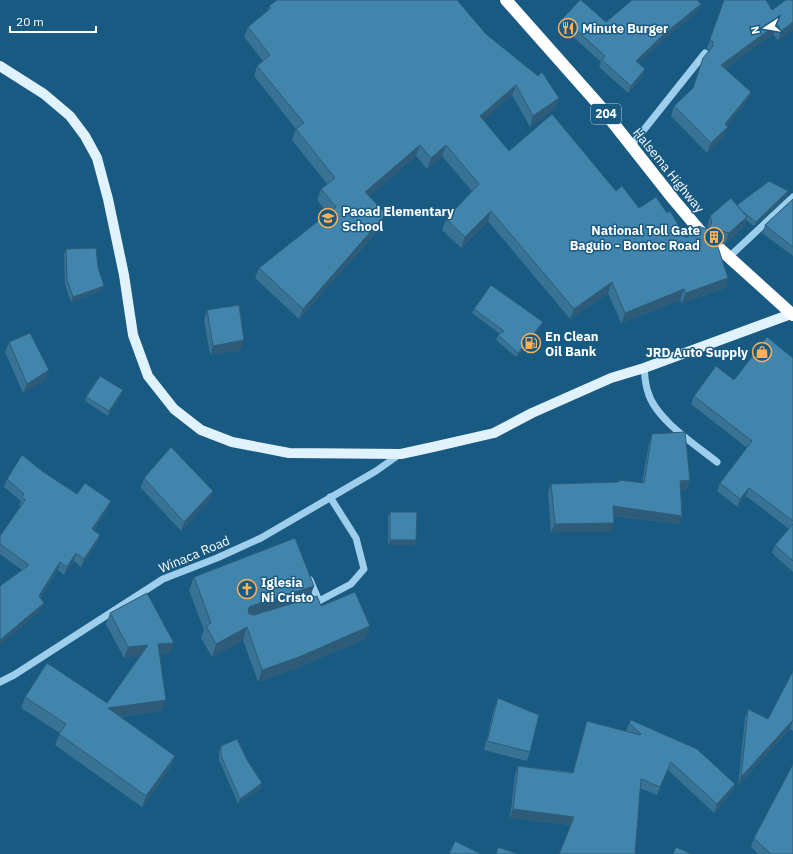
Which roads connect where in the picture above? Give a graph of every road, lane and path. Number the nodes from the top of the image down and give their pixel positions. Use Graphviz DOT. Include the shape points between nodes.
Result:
graph roads {
  1 [pos="506,0"];
  2 [pos="705,53"];
  3 [pos="0,66"];
  4 [pos="631,146"];
  5 [pos="793,197"];
  6 [pos="701,232"];
  7 [pos="720,249"];
  8 [pos="729,257"];
  9 [pos="792,315"];
  10 [pos="644,368"];
  11 [pos="401,454"];
  12 [pos="717,462"];
  13 [pos="330,497"];
  14 [pos="306,572"];
  15 [pos="319,601"];
  16 [pos="305,606"];
  17 [pos="0,682"];
  1 -- 4 [label="highway, Halsema Highway / 204" via="599,105"];
  2 -- 4 [label="street"];
  3 -- 11 [label="main road" via="44,94 70,116 97,158 122,267 133,335 148,376 174,409 201,430 232,442 289,453"];
  4 -- 6 [label="highway, Halsema Highway / 204"];
  5 -- 8 [label="street"];
  7 -- 8 [label="highway"];
  8 -- 9 [label="highway"];
  9 -- 10 [label="main road"];
  10 -- 11 [label="main road" via="610,378 494,433"];
  10 -- 12 [label="street" via="648,393 655,409"];
  11 -- 13 [label="street, Winaca Road"];
  13 -- 15 [label="street" via="356,538 364,569 351,584"];
  13 -- 17 [label="street, Winaca Road" via="261,538 163,580"];
  14 -- 15 [label="street"];
  15 -- 16 [label="street"];
}
